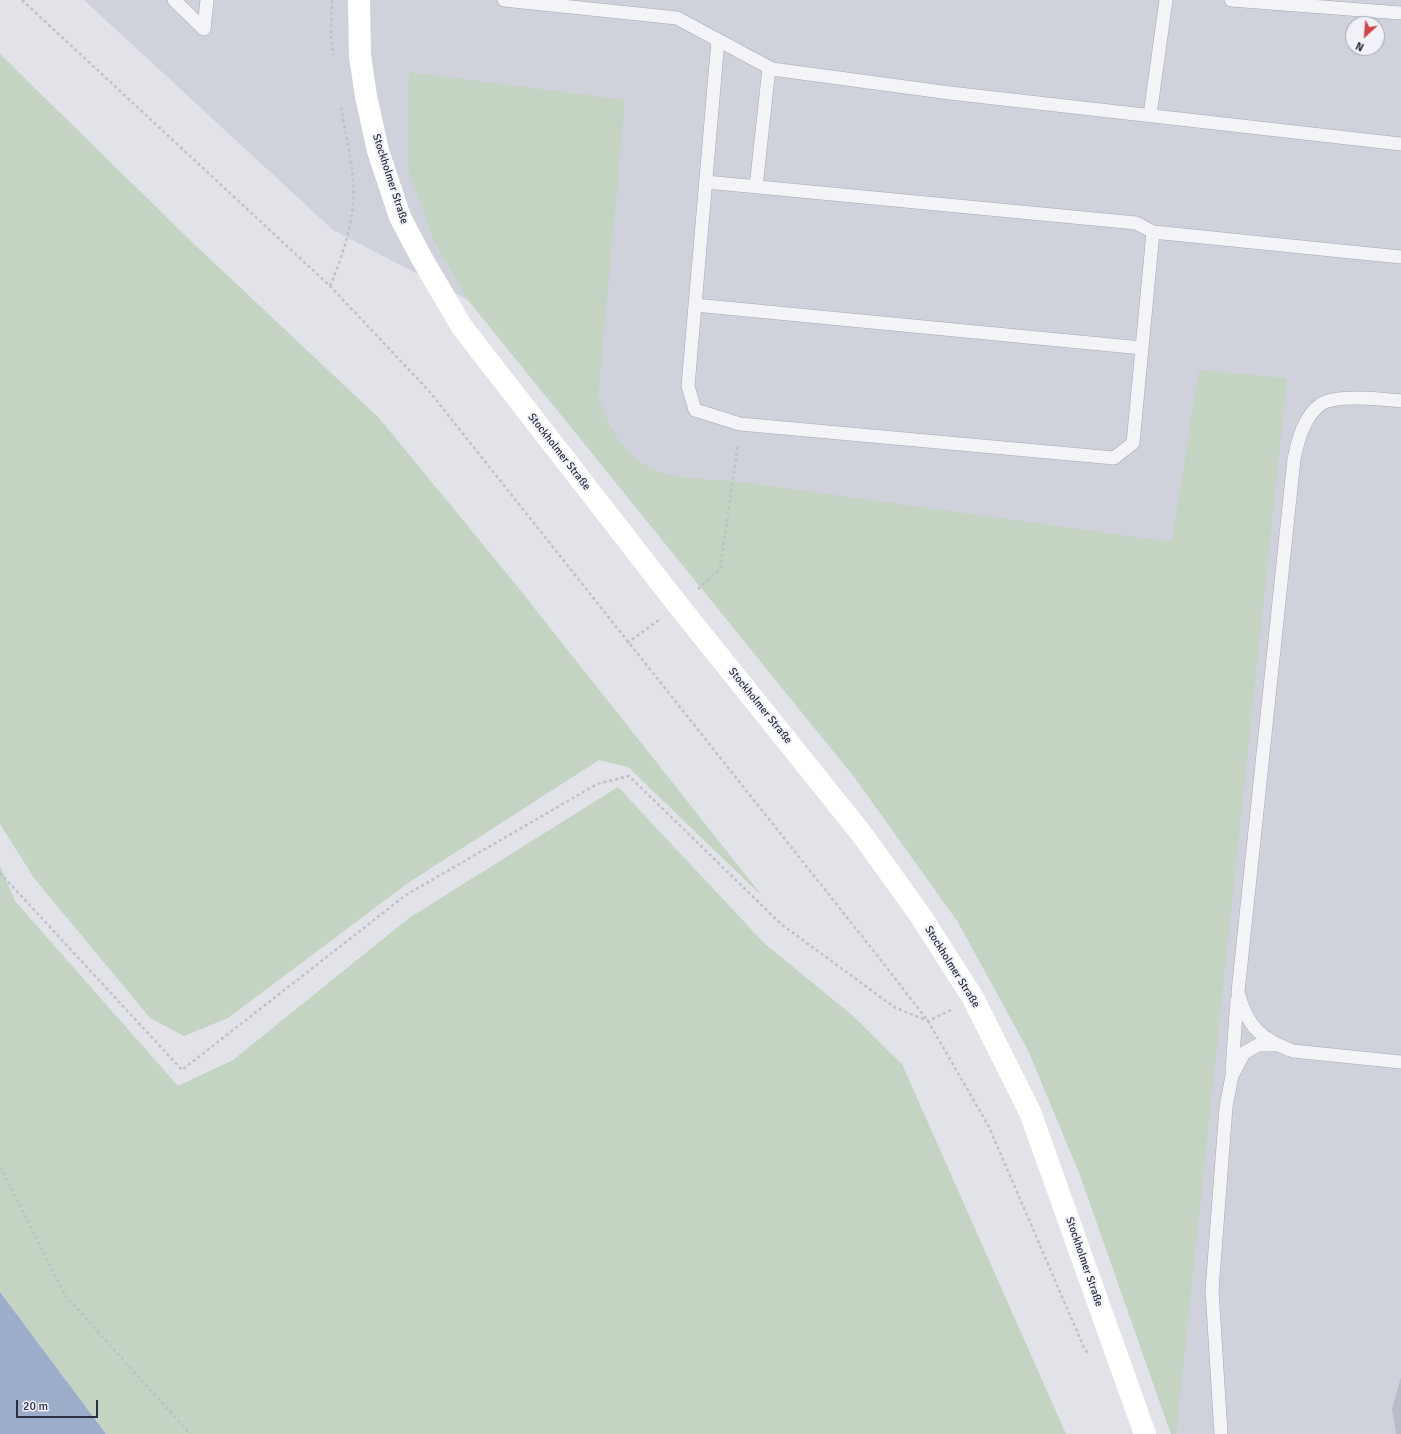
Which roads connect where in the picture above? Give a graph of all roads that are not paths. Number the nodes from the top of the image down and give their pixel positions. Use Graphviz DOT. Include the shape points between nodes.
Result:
graph roads {
  1 [pos="174,0"];
  2 [pos="207,0"];
  3 [pos="359,0"];
  4 [pos="504,0"];
  5 [pos="1166,0"];
  6 [pos="1231,0"];
  7 [pos="1401,14"];
  8 [pos="718,40"];
  9 [pos="769,68"];
  10 [pos="1150,116"];
  11 [pos="1401,144"];
  12 [pos="706,182"];
  13 [pos="756,187"];
  14 [pos="1152,232"];
  15 [pos="1401,257"];
  16 [pos="695,305"];
  17 [pos="1142,348"];
  18 [pos="1401,401"];
  19 [pos="1238,992"];
  20 [pos="1276,1045"];
  21 [pos="1401,1062"];
  22 [pos="1232,1076"];
  23 [pos="1146,1434"];
  24 [pos="1221,1434"];
  1 -- 2 [label="lane" via="204,28"];
  3 -- 23 [label="street, Stockholmer Straße" via="360,56 378,151 400,218 440,291 462,327 496,372 861,833 920,915 973,998 1030,1112"];
  4 -- 8 [label="lane" via="677,18"];
  5 -- 10 [label="lane"];
  6 -- 7 [label="lane"];
  8 -- 9 [label="lane"];
  8 -- 12 [label="lane"];
  9 -- 10 [label="lane" via="950,93"];
  9 -- 13 [label="lane"];
  10 -- 11 [label="lane"];
  12 -- 13 [label="lane"];
  12 -- 16 [label="lane"];
  13 -- 14 [label="lane" via="1136,223"];
  14 -- 15 [label="lane"];
  14 -- 17 [label="lane"];
  16 -- 17 [label="lane"];
  16 -- 17 [label="lane" via="688,386 695,410 740,424 1114,458 1134,443"];
  18 -- 19 [label="lane" via="1328,401 1311,414 1298,439 1293,466"];
  19 -- 20 [label="lane" via="1243,1011 1252,1026 1263,1038"];
  19 -- 22 [label="lane"];
  20 -- 21 [label="lane" via="1292,1050"];
  20 -- 22 [label="lane" via="1258,1045 1244,1053"];
  22 -- 24 [label="lane" via="1226,1107 1212,1290"];
}
